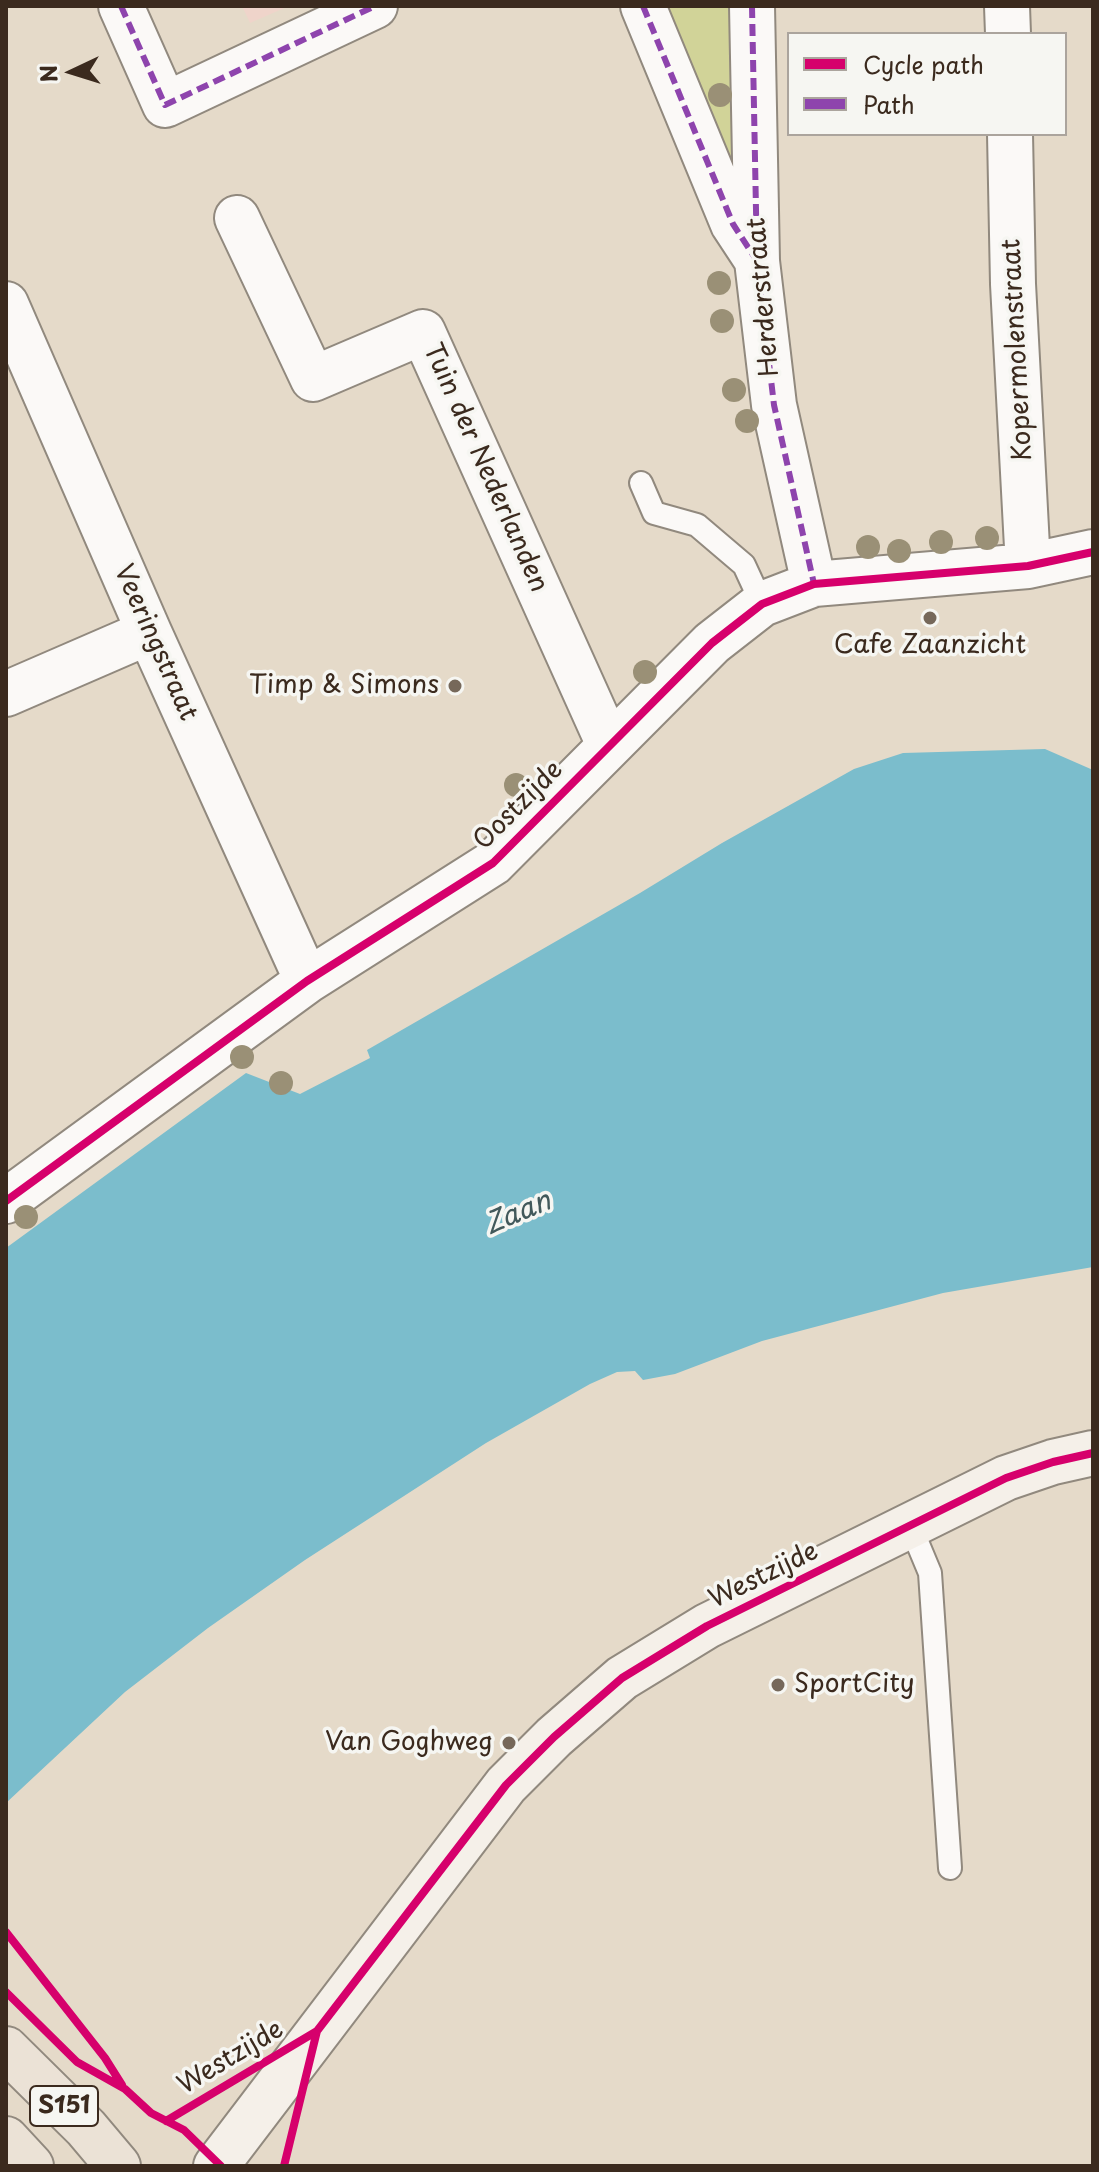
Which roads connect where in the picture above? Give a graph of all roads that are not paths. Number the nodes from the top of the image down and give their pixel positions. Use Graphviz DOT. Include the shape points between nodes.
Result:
graph roads {
  1 [pos="121,6"];
  2 [pos="375,6"];
  3 [pos="643,6"];
  4 [pos="752,6"];
  5 [pos="1007,6"];
  6 [pos="1008,32"];
  7 [pos="1010,136"];
  8 [pos="237,218"];
  9 [pos="757,261"];
  10 [pos="9,321"];
  11 [pos="641,483"];
  12 [pos="1093,552"];
  13 [pos="1028,566"];
  14 [pos="814,584"];
  15 [pos="762,604"];
  16 [pos="149,632"];
  17 [pos="6,694"];
  18 [pos="609,745"];
  19 [pos="307,981"];
  20 [pos="6,1201"];
  21 [pos="1093,1453"];
  22 [pos="910,1525"];
  23 [pos="950,1868"];
  24 [pos="6,2049"];
  25 [pos="6,2139"];
  26 [pos="31,2166"];
  27 [pos="118,2166"];
  28 [pos="216,2166"];
  1 -- 2 [label="street" via="165,105"];
  3 -- 9 [label="street" via="733,224"];
  4 -- 9 [label="street, Herderstraat"];
  5 -- 6 [label="street"];
  7 -- 13 [label="street, Kopermolenstraat"];
  8 -- 18 [label="street, Tuin der Nederlanden" via="313,379 423,332"];
  9 -- 14 [label="street, Herderstraat" via="774,405"];
  10 -- 16 [label="street, Veeringstraat"];
  11 -- 15 [label="lane" via="654,513 697,525 744,565"];
  12 -- 13 [label="street, Oostzijde"];
  13 -- 14 [label="street, Oostzijde"];
  14 -- 15 [label="street, Oostzijde"];
  15 -- 18 [label="street, Oostzijde" via="712,643"];
  16 -- 17 [label="street"];
  16 -- 19 [label="street, Veeringstraat"];
  18 -- 19 [label="street, Oostzijde" via="493,863"];
  19 -- 20 [label="street, Oostzijde"];
  21 -- 22 [label="street, Westzijde" via="1006,1478"];
  22 -- 23 [label="lane" via="930,1573"];
  22 -- 28 [label="street, Westzijde" via="707,1626 622,1678 545,1745 506,1785"];
  24 -- 27 [label="main road, S151"];
  25 -- 26 [label="main road, S151"];
}
